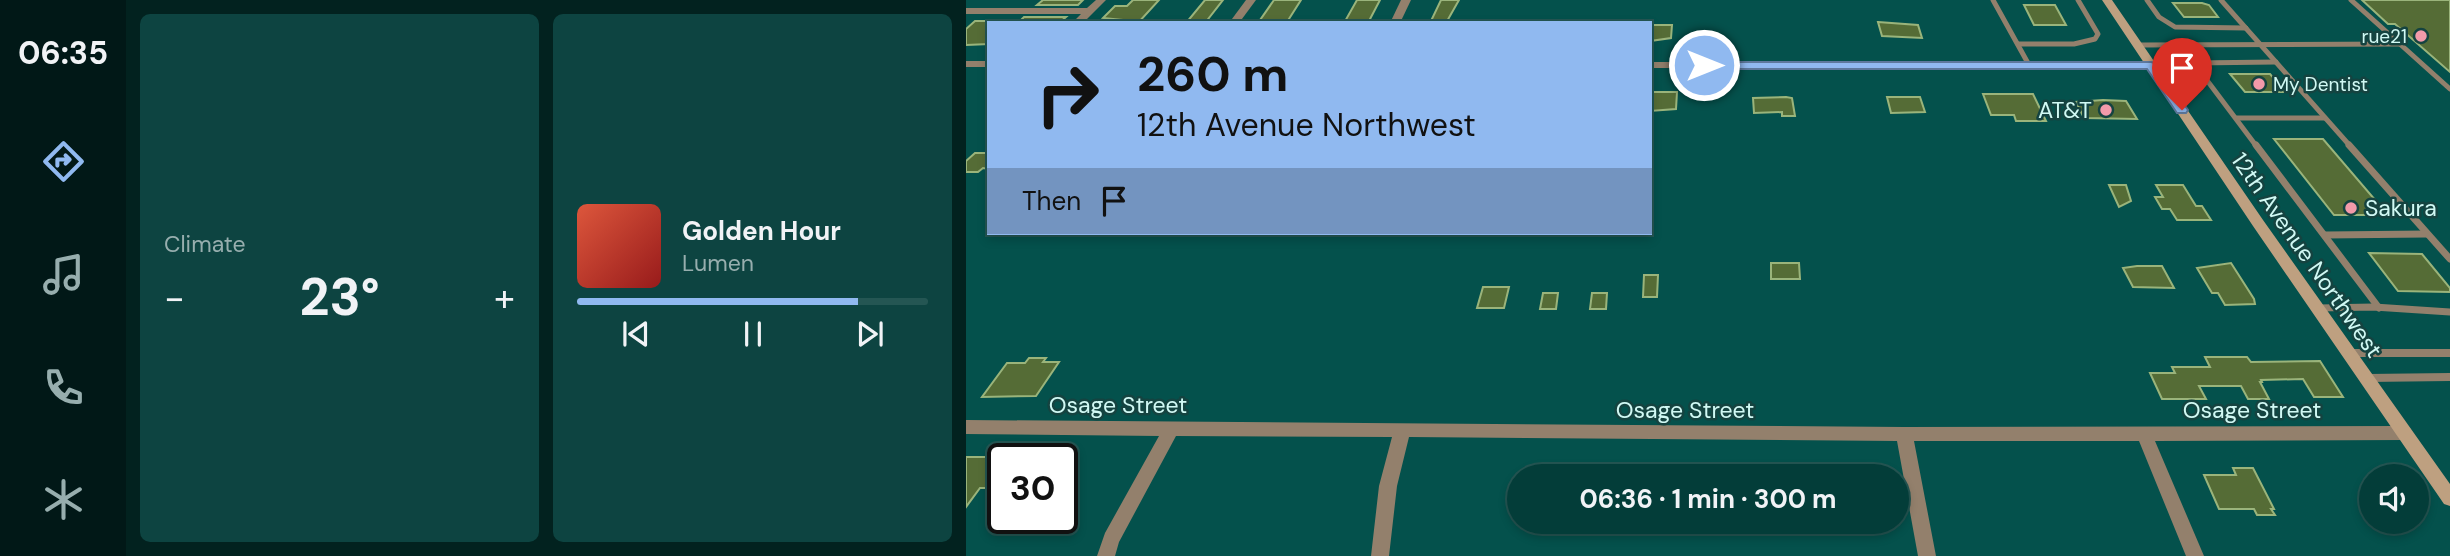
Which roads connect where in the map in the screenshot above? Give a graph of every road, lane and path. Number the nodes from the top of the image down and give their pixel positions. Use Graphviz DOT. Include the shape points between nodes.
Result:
graph roads {
  1 [pos="1012,0"];
  2 [pos="1101,0"];
  3 [pos="1251,0"];
  4 [pos="1406,0"];
  5 [pos="1993,0"];
  6 [pos="2078,0"];
  7 [pos="2107,0"];
  8 [pos="2147,0"];
  9 [pos="2221,0"];
  10 [pos="2351,0"];
  11 [pos="966,10"];
  12 [pos="1000,10"];
  13 [pos="1089,11"];
  14 [pos="1079,21"];
  15 [pos="1235,21"];
  16 [pos="1396,21"];
  17 [pos="2246,28"];
  18 [pos="2018,44"];
  19 [pos="2400,44"];
  20 [pos="2138,45"];
  21 [pos="2260,45"];
  22 [pos="2276,62"];
  23 [pos="966,64"];
  24 [pos="987,64"];
  25 [pos="1652,65"];
  26 [pos="2029,65"];
  27 [pos="2151,65"];
  28 [pos="2450,89"];
  29 [pos="2237,118"];
  30 [pos="2325,118"];
  31 [pos="2427,234"];
  32 [pos="2325,235"];
  33 [pos="2450,260"];
  34 [pos="2317,308"];
  35 [pos="2379,308"];
  36 [pos="2450,312"];
  37 [pos="2349,353"];
  38 [pos="2450,353"];
  39 [pos="2450,377"];
  40 [pos="2366,378"];
  41 [pos="966,427"];
  42 [pos="1172,428"];
  43 [pos="1402,431"];
  44 [pos="2144,433"];
  45 [pos="2404,433"];
  46 [pos="1904,434"];
  47 [pos="2450,498"];
  48 [pos="1106,556"];
  49 [pos="1380,556"];
  50 [pos="1927,556"];
  51 [pos="2195,556"];
  1 -- 12 [label="street"];
  2 -- 13 [label="street"];
  3 -- 15 [label="street"];
  4 -- 16 [label="street"];
  5 -- 18 [label="lane"];
  6 -- 18 [label="lane" via="2098,34 2095,39 2074,44"];
  7 -- 20 [label="main road, 12th Avenue Northwest"];
  8 -- 17 [label="lane" via="2159,17 2175,27"];
  9 -- 17 [label="lane"];
  10 -- 19 [label="lane"];
  11 -- 12 [label="street"];
  12 -- 13 [label="street"];
  13 -- 14 [label="street"];
  17 -- 21 [label="lane"];
  18 -- 26 [label="lane"];
  19 -- 21 [label="lane"];
  19 -- 28 [label="lane"];
  20 -- 21 [label="lane"];
  20 -- 27 [label="main road, 12th Avenue Northwest"];
  21 -- 22 [label="lane"];
  22 -- 29 [label="lane" via="2194,63"];
  22 -- 30 [label="lane"];
  23 -- 24 [label="street"];
  25 -- 26 [label="street"];
  26 -- 27 [label="street"];
  27 -- 34 [label="main road, 12th Avenue Northwest"];
  29 -- 30 [label="lane"];
  29 -- 32 [label="lane"];
  30 -- 31 [label="lane"];
  31 -- 32 [label="lane"];
  31 -- 33 [label="lane"];
  32 -- 35 [label="lane"];
  34 -- 35 [label="lane"];
  34 -- 37 [label="main road, 12th Avenue Northwest"];
  35 -- 36 [label="lane"];
  37 -- 38 [label="lane"];
  37 -- 40 [label="main road, 12th Avenue Northwest"];
  39 -- 40 [label="lane"];
  40 -- 45 [label="main road, 12th Avenue Northwest"];
  41 -- 42 [label="street, Osage Street"];
  42 -- 43 [label="street, Osage Street"];
  42 -- 48 [label="street"];
  43 -- 46 [label="street, Osage Street"];
  43 -- 49 [label="street" via="1388,486"];
  44 -- 45 [label="street, Osage Street"];
  44 -- 46 [label="street, Osage Street"];
  44 -- 51 [label="street"];
  45 -- 47 [label="main road, 12th Avenue Northwest"];
  46 -- 50 [label="street"];
}
